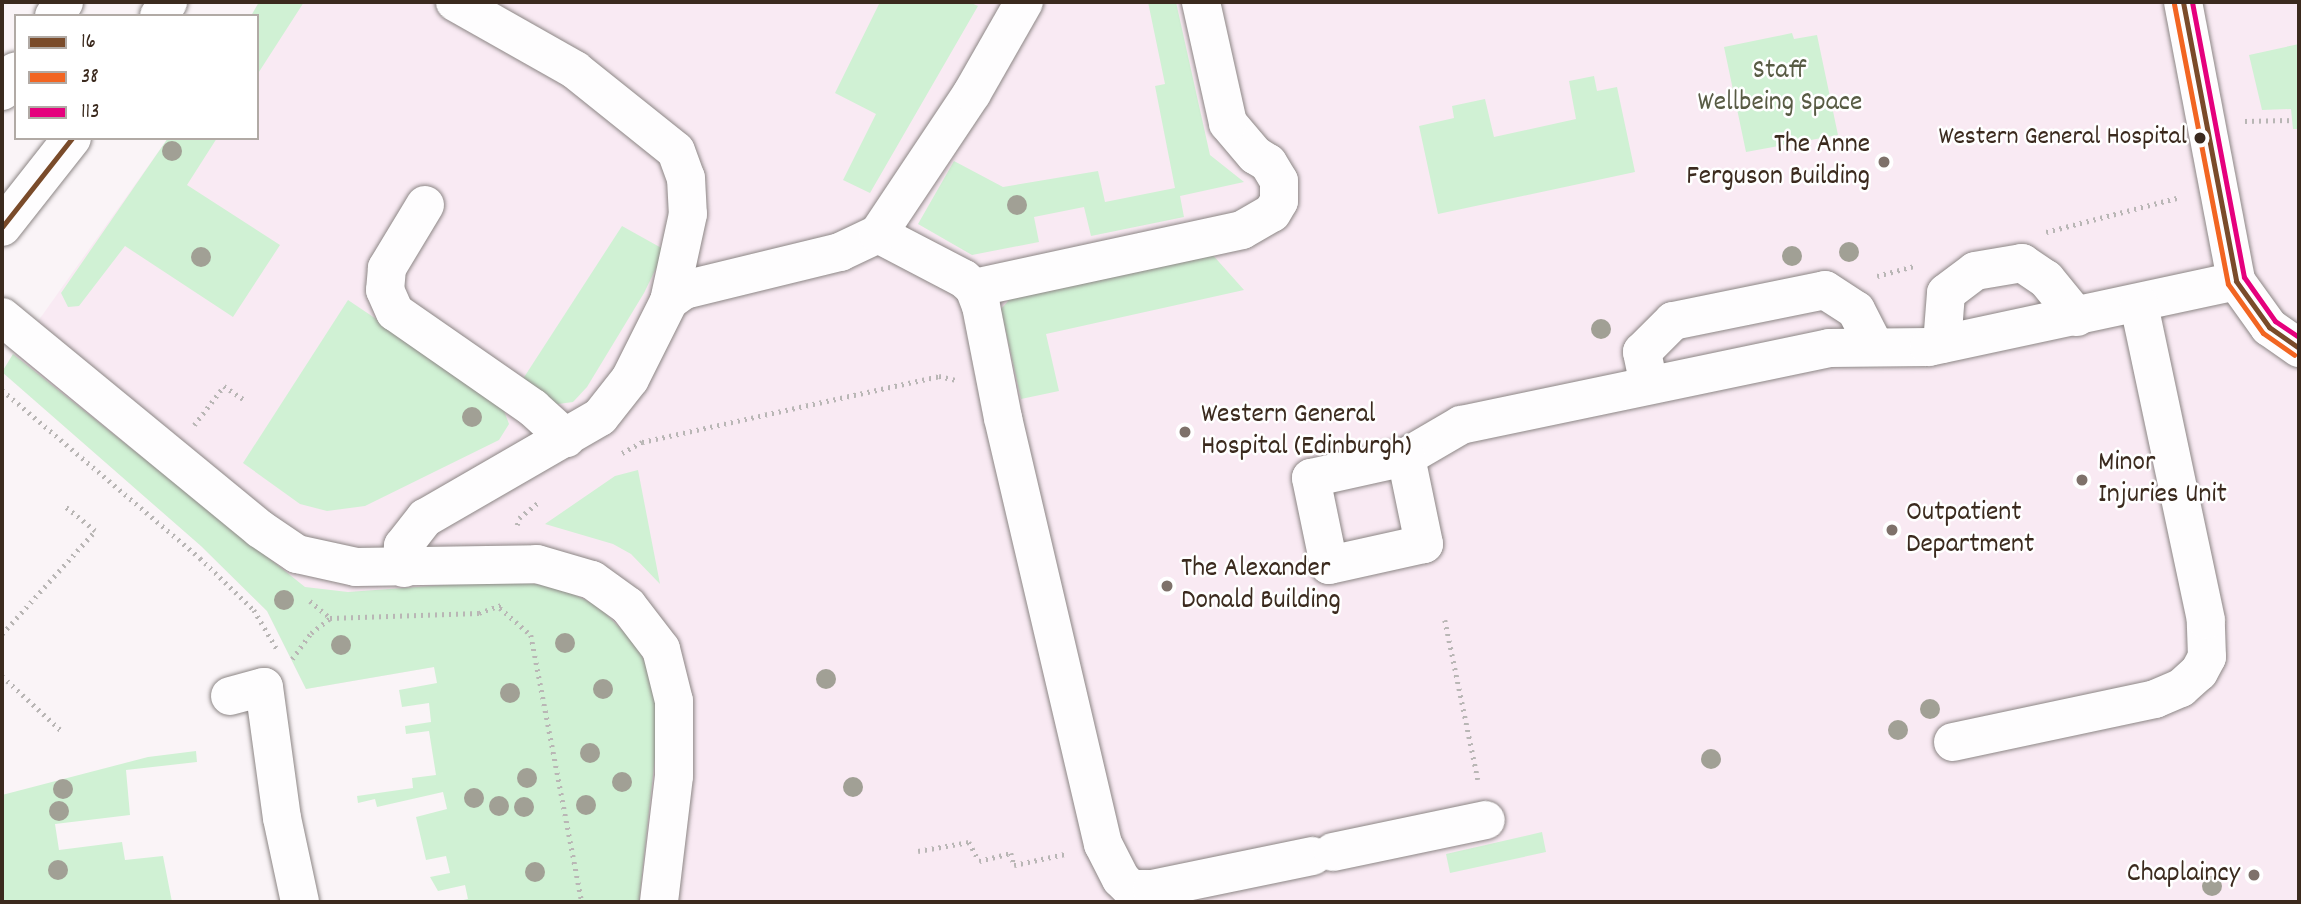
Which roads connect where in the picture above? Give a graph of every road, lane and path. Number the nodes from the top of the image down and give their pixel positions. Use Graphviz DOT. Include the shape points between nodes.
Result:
graph roads {
  1 [pos="455,2"];
  2 [pos="1024,2"];
  3 [pos="1201,2"];
  4 [pos="2183,2"];
  5 [pos="14,74"];
  6 [pos="2,91"];
  7 [pos="70,140"];
  8 [pos="425,205"];
  9 [pos="2,227"];
  10 [pos="878,234"];
  11 [pos="2236,281"];
  12 [pos="974,288"];
  13 [pos="669,301"];
  14 [pos="2139,304"];
  15 [pos="2,317"];
  16 [pos="2077,317"];
  17 [pos="2284,337"];
  18 [pos="1942,344"];
  19 [pos="1874,345"];
  20 [pos="1649,385"];
  21 [pos="224,386"];
  22 [pos="963,387"];
  23 [pos="2,390"];
  24 [pos="243,399"];
  25 [pos="566,438"];
  26 [pos="620,455"];
  27 [pos="1406,457"];
  28 [pos="543,500"];
  29 [pos="63,505"];
  30 [pos="515,563"];
  31 [pos="404,568"];
  32 [pos="500,608"];
  33 [pos="1445,620"];
  34 [pos="2,634"];
  35 [pos="2,676"];
  36 [pos="260,683"];
  37 [pos="63,732"];
  38 [pos="1953,742"];
  39 [pos="1486,820"];
  40 [pos="918,851"];
  41 [pos="1066,854"];
  42 [pos="300,902"];
  43 [pos="582,902"];
  44 [pos="659,902"];
  1 -- 13 [label="street" via="575,71 676,151 686,178 688,214"];
  2 -- 10 [label="street" via="972,93"];
  3 -- 12 [label="street" via="1228,123 1255,155 1268,163 1279,181 1279,201 1272,213 1242,230"];
  4 -- 11 [label="street"];
  5 -- 6 [label="street"];
  7 -- 9 [label="street"];
  8 -- 25 [label="street" via="387,268 385,290 395,313 533,408"];
  10 -- 12 [label="street"];
  10 -- 13 [label="street" via="840,253 697,285"];
  11 -- 14 [label="street"];
  11 -- 17 [label="street"];
  12 -- 39 [label="street" via="1103,844 1111,864 1131,889 1152,889"];
  13 -- 25 [label="street" via="631,379 600,417"];
  14 -- 16 [label="street"];
  14 -- 38 [label="street" via="2206,620 2207,657 2199,672 2181,688 2155,699"];
  15 -- 31 [label="street" via="285,548 332,565"];
  16 -- 18 [label="street"];
  16 -- 18 [label="street" via="2046,279 2022,263 1975,271 1945,293"];
  18 -- 19 [label="street"];
  19 -- 20 [label="street" via="1829,348"];
  19 -- 20 [label="street" via="1856,310 1825,290 1673,321 1642,352"];
  20 -- 27 [label="street" via="1461,425"];
  21 -- 24 [label="path"];
  22 -- 26 [label="path" via="954,378 939,376 642,442"];
  23 -- 36 [label="path" via="254,610"];
  25 -- 31 [label="street" via="425,518 403,546"];
  28 -- 30 [label="path" via="519,518"];
  29 -- 34 [label="path" via="95,531"];
  30 -- 31 [label="street"];
  30 -- 32 [label="path" via="514,592"];
  30 -- 44 [label="street" via="562,569 609,590 649,628 662,649 674,701 674,776"];
  32 -- 36 [label="path" via="330,618"];
  32 -- 43 [label="path" via="531,635"];
  33 -- 39 [label="path"];
  35 -- 37 [label="path"];
  36 -- 42 [label="street"];
  40 -- 41 [label="path" via="968,842 979,861 1011,853 1014,865"];
}
